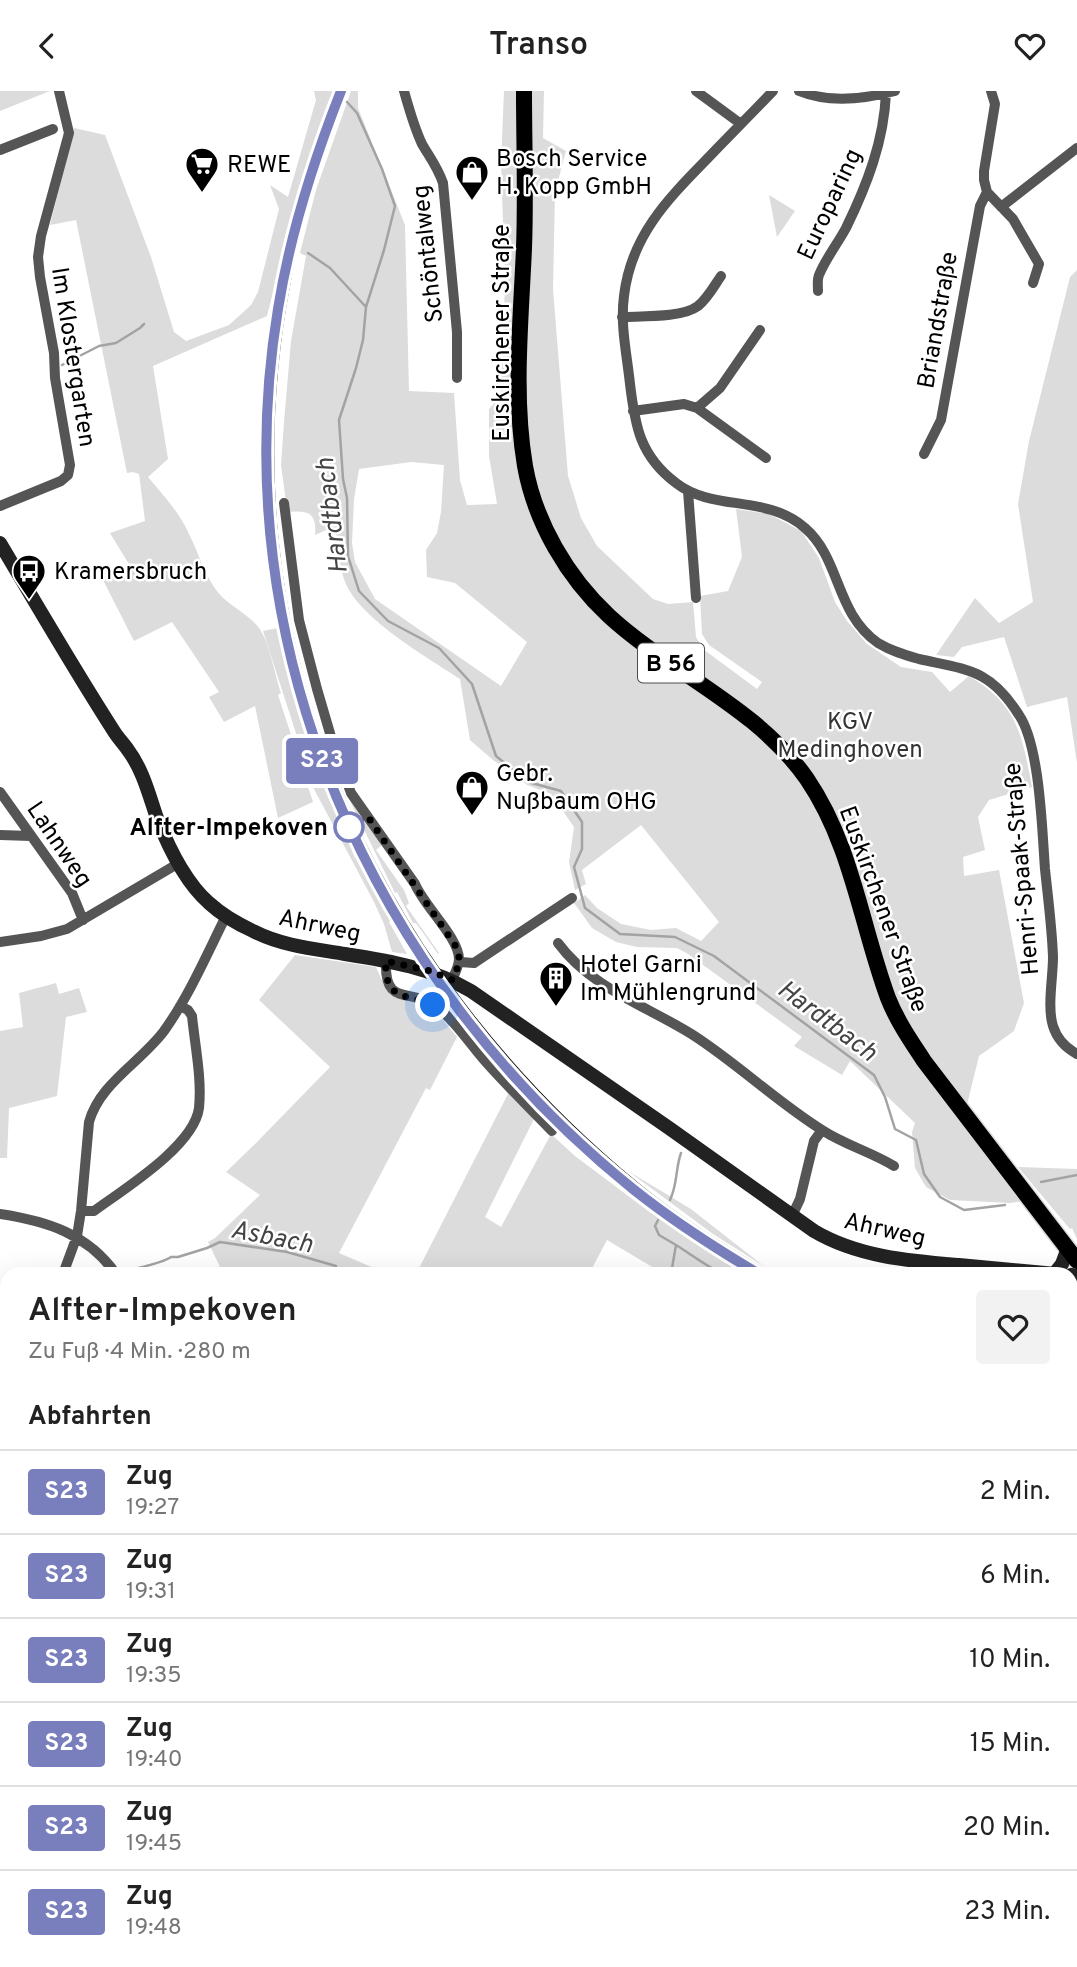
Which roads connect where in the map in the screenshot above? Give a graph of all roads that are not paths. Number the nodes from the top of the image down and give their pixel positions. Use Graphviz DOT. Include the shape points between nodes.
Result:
graph roads {
  1 [pos="59,91"];
  2 [pos="404,91"];
  3 [pos="524,91"];
  4 [pos="696,91"];
  5 [pos="773,91"];
  6 [pos="799,91"];
  7 [pos="991,91"];
  8 [pos="890,92"];
  9 [pos="741,124"];
  10 [pos="53,129"];
  11 [pos="1077,148"];
  12 [pos="0,150"];
  13 [pos="987,192"];
  14 [pos="1001,207"];
  15 [pos="721,275"];
  16 [pos="1033,283"];
  17 [pos="818,291"];
  18 [pos="622,317"];
  19 [pos="760,330"];
  20 [pos="457,378"];
  21 [pos="697,408"];
  22 [pos="633,411"];
  23 [pos="924,454"];
  24 [pos="766,458"];
  25 [pos="688,491"];
  26 [pos="284,503"];
  27 [pos="0,506"];
  28 [pos="0,543"];
  29 [pos="696,598"];
  30 [pos="0,792"];
  31 [pos="0,835"];
  32 [pos="31,836"];
  33 [pos="179,863"];
  34 [pos="572,898"];
  35 [pos="226,916"];
  36 [pos="83,920"];
  37 [pos="0,942"];
  38 [pos="558,943"];
  39 [pos="386,961"];
  40 [pos="460,962"];
  41 [pos="452,980"];
  42 [pos="180,1006"];
  43 [pos="1077,1054"];
  44 [pos="822,1130"];
  45 [pos="552,1131"];
  46 [pos="894,1166"];
  47 [pos="81,1211"];
  48 [pos="0,1214"];
  49 [pos="792,1216"];
  50 [pos="77,1236"];
  51 [pos="1073,1255"];
  52 [pos="66,1267"];
  53 [pos="110,1267"];
  54 [pos="952,1267"];
  55 [pos="1060,1267"];
  1 -- 27 [label="street, Im Klostergarten" via="69,133 38,257 70,465 61,481"];
  2 -- 20 [label="street, Schöntalweg" via="412,123 443,183"];
  3 -- 51 [label="main road, Euskirchener Straße / B 56" via="520,409 525,466 541,519 572,574 607,614 753,722 806,778 844,851 889,1001 902,1028"];
  4 -- 9 [label="street"];
  5 -- 9 [label="street, Henri-Spaak-Straße"];
  6 -- 8 [label="street, Europaring" via="831,99"];
  7 -- 13 [label="street, Briandstraße" via="995,104 984,171"];
  8 -- 17 [label="street, Europaring" via="874,161 861,196 818,277"];
  9 -- 18 [label="street, Henri-Spaak-Straße" via="651,221 628,273"];
  10 -- 12 [label="street"];
  11 -- 14 [label="street"];
  13 -- 14 [label="street"];
  13 -- 23 [label="street, Briandstraße" via="979,206 941,419"];
  14 -- 16 [label="street" via="1039,264"];
  15 -- 18 [label="street" via="705,299 685,312"];
  18 -- 22 [label="street, Henri-Spaak-Straße"];
  19 -- 21 [label="street" via="720,388"];
  21 -- 22 [label="street" via="684,404"];
  21 -- 24 [label="street"];
  22 -- 25 [label="street, Henri-Spaak-Straße" via="651,459"];
  25 -- 29 [label="street"];
  25 -- 43 [label="street, Henri-Spaak-Straße" via="787,515 816,539 851,614 880,644 997,680 1030,741 1053,958 1051,1019 1066,1048"];
  26 -- 40 [label="street" via="299,620 351,793 449,935"];
  28 -- 33 [label="street, Ahrweg" via="83,683 129,750"];
  30 -- 32 [label="street, Lahnweg"];
  31 -- 32 [label="street"];
  32 -- 36 [label="street, Lahnweg" via="72,893"];
  33 -- 35 [label="street, Ahrweg" via="200,895"];
  33 -- 36 [label="street"];
  34 -- 40 [label="street" via="474,963"];
  35 -- 39 [label="street, Ahrweg" via="273,939"];
  35 -- 42 [label="street"];
  36 -- 37 [label="street" via="41,936"];
  38 -- 44 [label="street" via="578,967 697,1038"];
  39 -- 41 [label="street, Ahrweg"];
  39 -- 45 [label="street" via="385,976 396,993 433,1005"];
  40 -- 41 [label="street"];
  41 -- 49 [label="street, Ahrweg"];
  42 -- 47 [label="street" via="162,1033 103,1093 93,1111"];
  42 -- 47 [label="street" via="192,1016 199,1087 193,1125 163,1160 94,1212"];
  44 -- 46 [label="street"];
  44 -- 49 [label="street" via="810,1152"];
  47 -- 50 [label="street"];
  48 -- 50 [label="street"];
  49 -- 54 [label="street, Ahrweg" via="853,1249"];
  50 -- 52 [label="street"];
  50 -- 53 [label="street"];
  51 -- 55 [label="street"];
}
